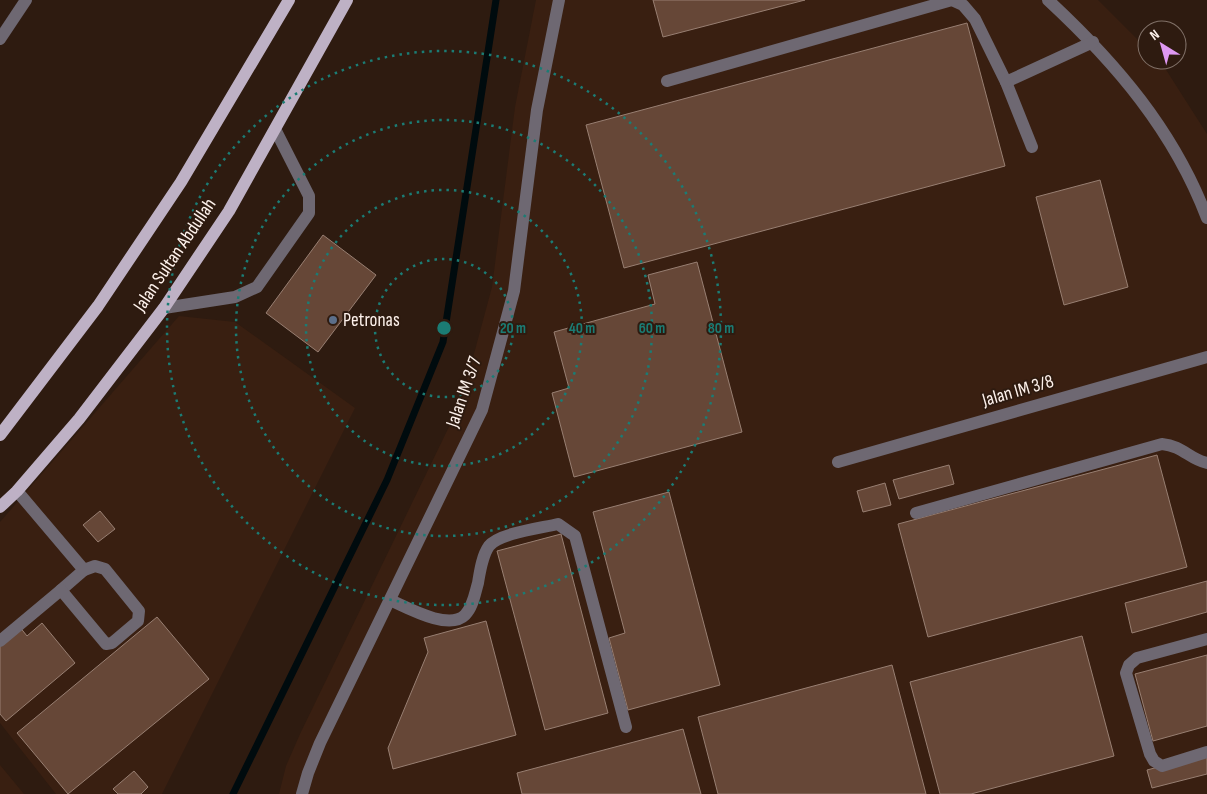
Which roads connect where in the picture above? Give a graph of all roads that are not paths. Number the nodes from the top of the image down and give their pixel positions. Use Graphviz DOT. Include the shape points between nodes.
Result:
graph roads {
  1 [pos="26,0"];
  2 [pos="289,0"];
  3 [pos="347,0"];
  4 [pos="558,0"];
  5 [pos="1048,0"];
  6 [pos="0,39"];
  7 [pos="1093,42"];
  8 [pos="667,81"];
  9 [pos="1006,82"];
  10 [pos="275,129"];
  11 [pos="1032,147"];
  12 [pos="1207,218"];
  13 [pos="164,308"];
  14 [pos="1207,357"];
  15 [pos="1,433"];
  16 [pos="838,462"];
  17 [pos="1207,463"];
  18 [pos="17,491"];
  19 [pos="0,507"];
  20 [pos="916,513"];
  21 [pos="84,570"];
  22 [pos="60,590"];
  23 [pos="390,600"];
  24 [pos="1207,639"];
  25 [pos="0,641"];
  26 [pos="626,727"];
  27 [pos="1207,752"];
  28 [pos="302,794"];
  1 -- 6 [label="street"];
  2 -- 15 [label="main road, Jalan Sultan Abdullah" via="181,182 98,306"];
  3 -- 10 [label="main road, Jalan Sultan Abdullah"];
  4 -- 23 [label="street, Jalan IM 3/7" via="537,110 514,291 482,410"];
  5 -- 7 [label="street"];
  7 -- 9 [label="street"];
  7 -- 12 [label="street" via="1135,90 1167,138 1195,186"];
  8 -- 9 [label="street" via="952,0 963,5 975,18"];
  9 -- 11 [label="street"];
  10 -- 13 [label="main road, Jalan Sultan Abdullah" via="229,211"];
  10 -- 13 [label="street" via="309,196 309,213 257,287 235,297"];
  13 -- 18 [label="main road, Jalan Sultan Abdullah" via="79,419"];
  14 -- 16 [label="street, Jalan IM 3/8"];
  17 -- 20 [label="street" via="1175,446 1162,444"];
  18 -- 19 [label="main road, Jalan Sultan Abdullah"];
  18 -- 21 [label="street"];
  21 -- 22 [label="street"];
  21 -- 22 [label="street" via="96,566 105,569 139,611 138,621 112,643 106,644"];
  22 -- 25 [label="street"];
  23 -- 26 [label="street" via="433,618 452,621 460,618 467,614 474,598 490,545 501,538 558,524 575,536"];
  23 -- 28 [label="street, Jalan IM 3/7" via="320,743"];
  24 -- 27 [label="street" via="1137,658 1126,673 1154,761 1162,766"];
}
